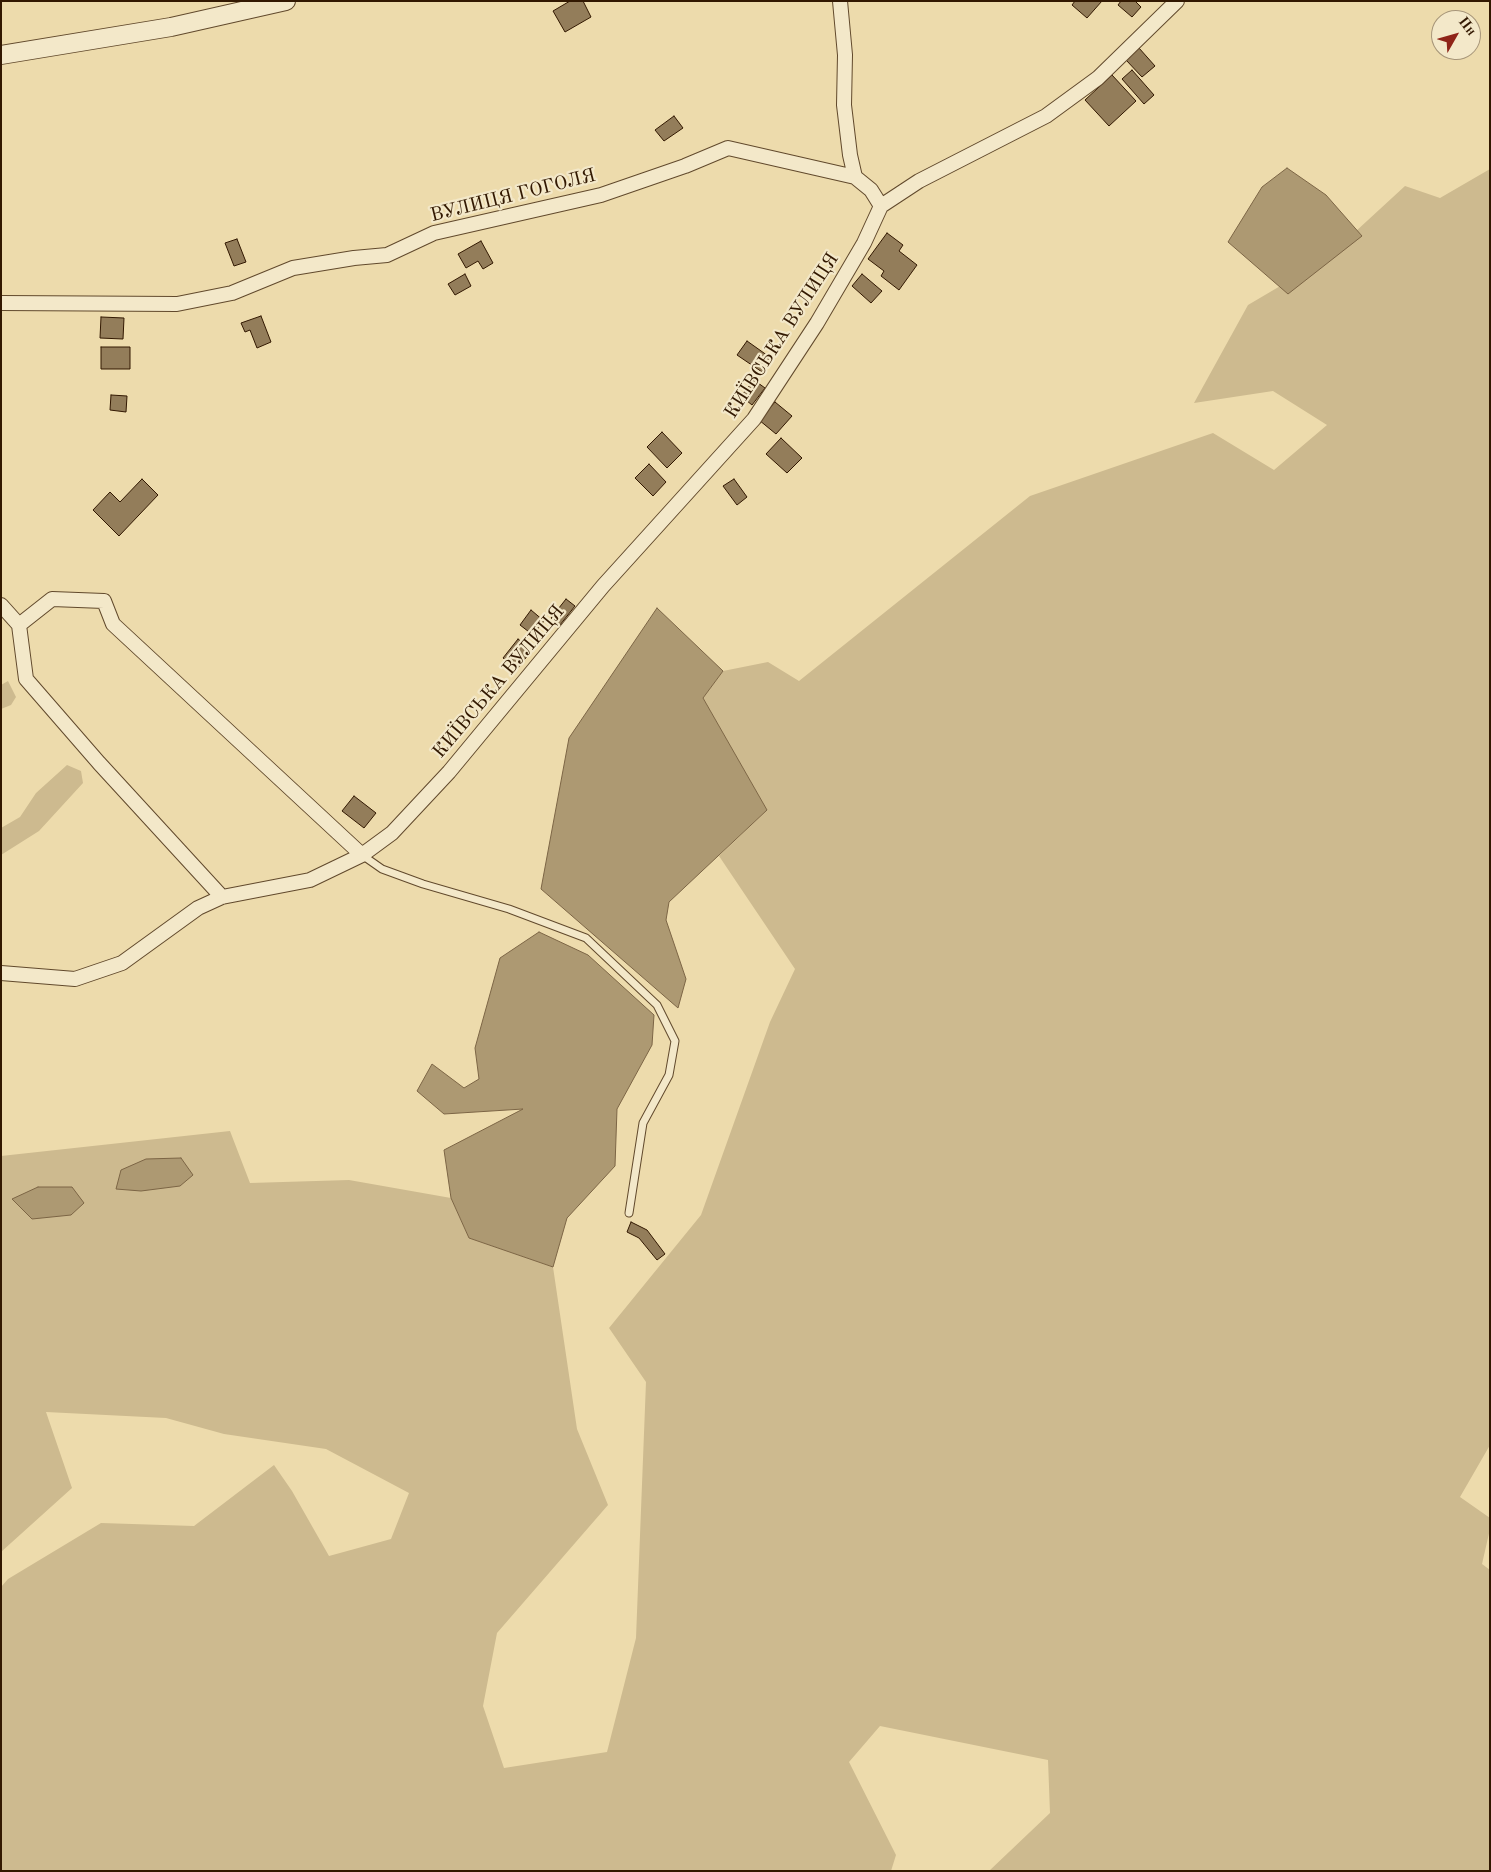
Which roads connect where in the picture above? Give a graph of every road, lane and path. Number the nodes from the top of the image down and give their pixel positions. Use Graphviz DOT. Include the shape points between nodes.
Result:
graph roads {
  1 [pos="286,1"];
  2 [pos="840,1"];
  3 [pos="1177,1"];
  4 [pos="1,55"];
  5 [pos="854,177"];
  6 [pos="882,206"];
  7 [pos="1,303"];
  8 [pos="1,606"];
  9 [pos="19,625"];
  10 [pos="362,855"];
  11 [pos="222,897"];
  12 [pos="1,973"];
  13 [pos="629,1213"];
  1 -- 4 [label="street" via="171,28"];
  2 -- 5 [label="street" via="845,56 844,105"];
  3 -- 6 [label="street, КИЇВСЬКА ВУЛИЦЯ" via="1098,78 1046,116 919,181"];
  5 -- 6 [label="street" via="871,190"];
  5 -- 7 [label="street, ВУЛИЦЯ ГОГОЛЯ" via="728,148 601,195 434,233 387,256 293,268 232,293 177,304"];
  6 -- 10 [label="street, КИЇВСЬКА ВУЛИЦЯ" via="821,315 754,419 604,586 449,772 392,833"];
  8 -- 9 [label="street"];
  9 -- 10 [label="street" via="52,599 104,601 113,624"];
  9 -- 11 [label="street" via="26,679"];
  10 -- 11 [label="street, КИЇВСЬКА ВУЛИЦЯ" via="310,880"];
  10 -- 13 [label="lane" via="382,869 509,909 586,938 657,1005 675,1041 669,1075 644,1123"];
  11 -- 12 [label="street, КИЇВСЬКА ВУЛИЦЯ" via="198,908 122,963 75,979"];
}
